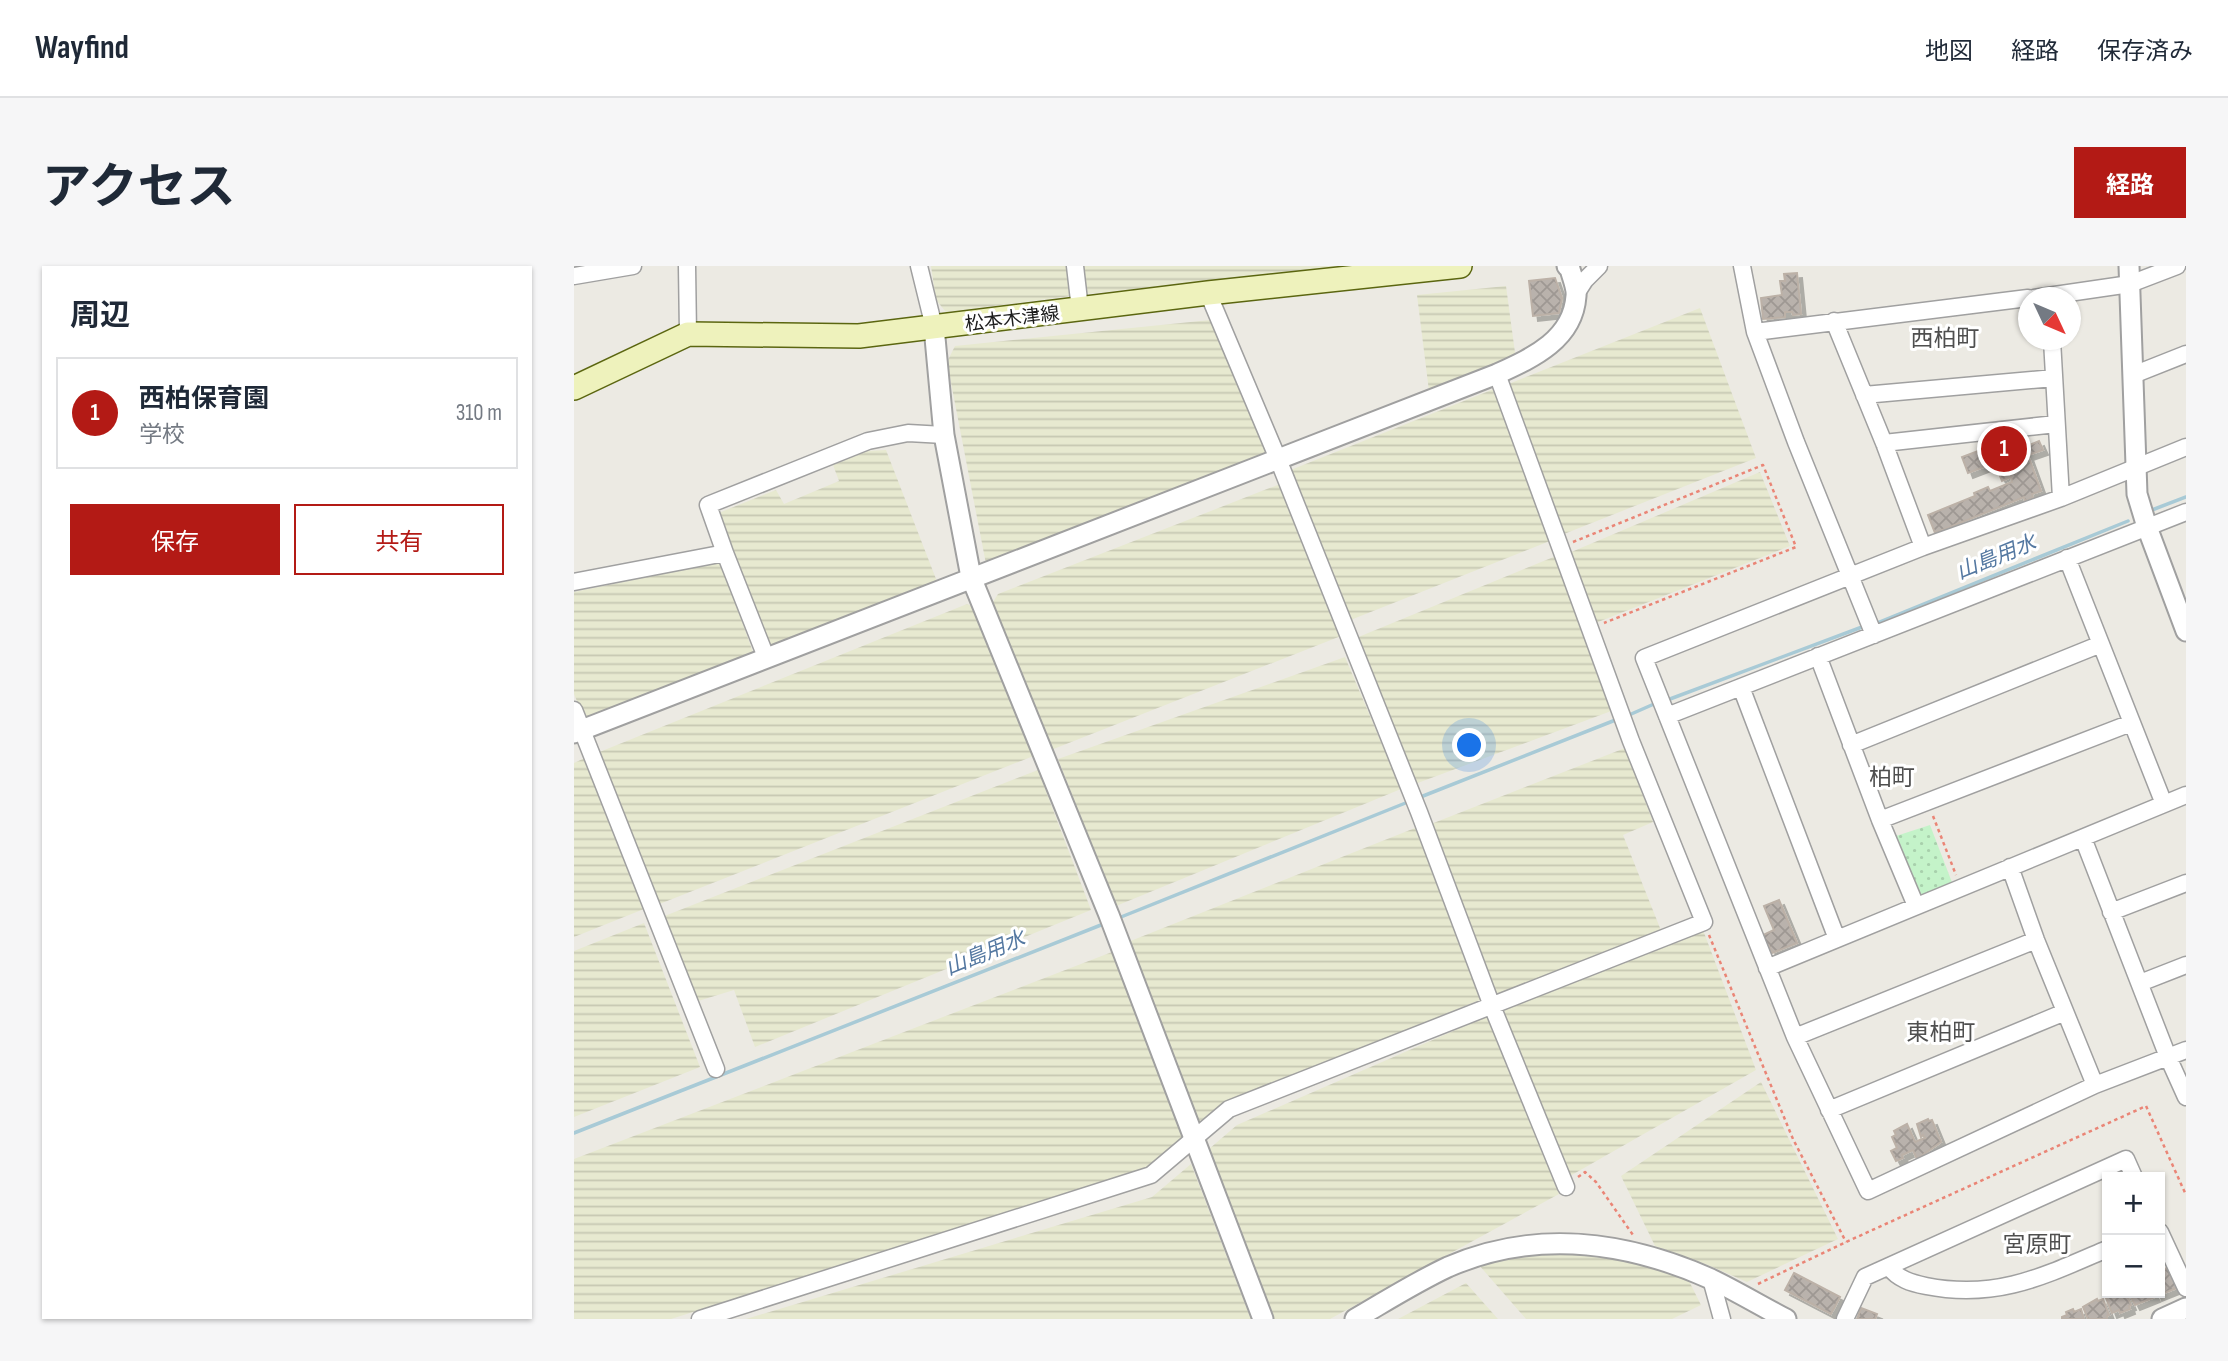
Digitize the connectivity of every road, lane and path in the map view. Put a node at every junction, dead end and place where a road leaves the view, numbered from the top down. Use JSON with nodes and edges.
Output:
{"nodes":[{"id":1,"x":633,"y":266,"type":"edge"},
{"id":2,"x":687,"y":266,"type":"edge"},
{"id":3,"x":919,"y":266,"type":"edge"},
{"id":4,"x":1075,"y":266,"type":"edge"},
{"id":5,"x":1460,"y":266,"type":"edge"},
{"id":6,"x":1567,"y":266,"type":"edge"},
{"id":7,"x":1598,"y":266,"type":"edge"},
{"id":8,"x":1742,"y":266,"type":"edge"},
{"id":9,"x":2177,"y":266,"type":"edge"},
{"id":10,"x":2129,"y":275,"type":"edge"},
{"id":11,"x":574,"y":276,"type":"edge"},
{"id":12,"x":2080,"y":287,"type":"edge"},
{"id":13,"x":1208,"y":293,"type":"junction"},
{"id":14,"x":1576,"y":294,"type":"junction"},
{"id":15,"x":2018,"y":300,"type":"edge"},
{"id":16,"x":1080,"y":309,"type":"junction"},
{"id":17,"x":1834,"y":321,"type":"junction"},
{"id":18,"x":934,"y":327,"type":"junction"},
{"id":19,"x":1755,"y":332,"type":"junction"},
{"id":20,"x":688,"y":334,"type":"junction"},
{"id":21,"x":2053,"y":350,"type":"edge"},
{"id":22,"x":2186,"y":354,"type":"edge"},
{"id":23,"x":1497,"y":374,"type":"junction"},
{"id":24,"x":2133,"y":375,"type":"junction"},
{"id":25,"x":2054,"y":378,"type":"junction"},
{"id":26,"x":574,"y":388,"type":"edge"},
{"id":27,"x":1864,"y":395,"type":"junction"},
{"id":28,"x":2056,"y":424,"type":"junction"},
{"id":29,"x":944,"y":435,"type":"junction"},
{"id":30,"x":1884,"y":443,"type":"junction"},
{"id":31,"x":2186,"y":447,"type":"edge"},
{"id":32,"x":1278,"y":459,"type":"junction"},
{"id":33,"x":2134,"y":468,"type":"junction"},
{"id":34,"x":2061,"y":498,"type":"junction"},
{"id":35,"x":2186,"y":512,"type":"edge"},
{"id":36,"x":2147,"y":527,"type":"junction"},
{"id":37,"x":1560,"y":547,"type":"junction"},
{"id":38,"x":1923,"y":547,"type":"junction"},
{"id":39,"x":724,"y":553,"type":"junction"},
{"id":40,"x":2067,"y":558,"type":"junction"},
{"id":41,"x":971,"y":577,"type":"junction"},
{"id":42,"x":1851,"y":577,"type":"junction"},
{"id":43,"x":574,"y":582,"type":"edge"},
{"id":44,"x":2182,"y":607,"type":"edge"},
{"id":45,"x":1590,"y":629,"type":"junction"},
{"id":46,"x":2186,"y":631,"type":"edge"},
{"id":47,"x":1874,"y":635,"type":"junction"},
{"id":48,"x":2101,"y":644,"type":"junction"},
{"id":49,"x":1818,"y":656,"type":"junction"},
{"id":50,"x":766,"y":657,"type":"junction"},
{"id":51,"x":1741,"y":687,"type":"junction"},
{"id":52,"x":574,"y":710,"type":"edge"},
{"id":53,"x":1667,"y":716,"type":"junction"},
{"id":54,"x":2131,"y":723,"type":"junction"},
{"id":55,"x":578,"y":732,"type":"edge"},
{"id":56,"x":1852,"y":746,"type":"junction"},
{"id":57,"x":2186,"y":795,"type":"edge"},
{"id":58,"x":1928,"y":802,"type":"junction"},
{"id":59,"x":2164,"y":804,"type":"junction"},
{"id":60,"x":1880,"y":820,"type":"junction"},
{"id":61,"x":2083,"y":838,"type":"junction"},
{"id":62,"x":2010,"y":867,"type":"junction"},
{"id":63,"x":2186,"y":883,"type":"edge"},
{"id":64,"x":1961,"y":888,"type":"junction"},
{"id":65,"x":1916,"y":906,"type":"junction"},
{"id":66,"x":2112,"y":912,"type":"junction"},
{"id":67,"x":1704,"y":922,"type":"junction"},
{"id":68,"x":1838,"y":939,"type":"junction"},
{"id":69,"x":2036,"y":940,"type":"junction"},
{"id":70,"x":2186,"y":965,"type":"edge"},
{"id":71,"x":1767,"y":968,"type":"junction"},
{"id":72,"x":2140,"y":983,"type":"junction"},
{"id":73,"x":1492,"y":1006,"type":"junction"},
{"id":74,"x":2065,"y":1013,"type":"junction"},
{"id":75,"x":1795,"y":1037,"type":"junction"},
{"id":76,"x":2186,"y":1050,"type":"edge"},
{"id":77,"x":2168,"y":1057,"type":"junction"},
{"id":78,"x":716,"y":1069,"type":"dead end"},
{"id":79,"x":2095,"y":1085,"type":"junction"},
{"id":80,"x":2186,"y":1097,"type":"edge"},
{"id":81,"x":1829,"y":1110,"type":"junction"},
{"id":82,"x":1194,"y":1138,"type":"junction"},
{"id":83,"x":2132,"y":1172,"type":"edge"},
{"id":84,"x":1566,"y":1186,"type":"joint"},
{"id":85,"x":2186,"y":1195,"type":"edge"},
{"id":86,"x":2161,"y":1235,"type":"edge"},
{"id":87,"x":1846,"y":1242,"type":"junction"},
{"id":88,"x":2102,"y":1251,"type":"edge"},
{"id":89,"x":1646,"y":1255,"type":"junction"},
{"id":90,"x":1889,"y":1267,"type":"junction"},
{"id":91,"x":1711,"y":1279,"type":"junction"},
{"id":92,"x":2186,"y":1288,"type":"edge"},
{"id":93,"x":1745,"y":1298,"type":"junction"},
{"id":94,"x":2186,"y":1308,"type":"edge"},
{"id":95,"x":700,"y":1319,"type":"edge"},
{"id":96,"x":1263,"y":1319,"type":"edge"},
{"id":97,"x":1355,"y":1319,"type":"edge"},
{"id":98,"x":1722,"y":1319,"type":"edge"},
{"id":99,"x":1786,"y":1319,"type":"edge"},
{"id":100,"x":1845,"y":1319,"type":"edge"},
{"id":101,"x":2162,"y":1319,"type":"edge"}],
"edges":[{"from":1,"to":11,"type":"street"},
{"from":2,"to":20,"type":"street"},
{"from":3,"to":18,"type":"street"},
{"from":4,"to":16,"type":"street"},
{"from":5,"to":13,"type":"main road","name":"松本木津線"},
{"from":6,"to":14,"type":"street"},
{"from":7,"to":14,"type":"street"},
{"from":8,"to":19,"type":"street"},
{"from":9,"to":10,"type":"street"},
{"from":10,"to":12,"type":"street"},
{"from":10,"to":24,"type":"street"},
{"from":13,"to":16,"type":"main road","name":"松本木津線"},
{"from":13,"to":32,"type":"street"},
{"from":14,"to":23,"type":"street"},
{"from":15,"to":17,"type":"street"},
{"from":16,"to":18,"type":"main road","name":"松本木津線"},
{"from":17,"to":19,"type":"street"},
{"from":17,"to":27,"type":"street"},
{"from":18,"to":20,"type":"main road","name":"松本木津線"},
{"from":18,"to":29,"type":"street"},
{"from":19,"to":42,"type":"street"},
{"from":20,"to":26,"type":"main road","name":"松本木津線"},
{"from":21,"to":25,"type":"street"},
{"from":22,"to":24,"type":"street"},
{"from":23,"to":32,"type":"street"},
{"from":23,"to":37,"type":"street"},
{"from":24,"to":33,"type":"street"},
{"from":25,"to":27,"type":"street"},
{"from":25,"to":28,"type":"street"},
{"from":27,"to":30,"type":"street"},
{"from":28,"to":30,"type":"street"},
{"from":28,"to":34,"type":"street"},
{"from":29,"to":39,"type":"street"},
{"from":29,"to":41,"type":"street"},
{"from":30,"to":38,"type":"street"},
{"from":31,"to":33,"type":"street"},
{"from":32,"to":41,"type":"street"},
{"from":32,"to":73,"type":"street"},
{"from":33,"to":34,"type":"street"},
{"from":33,"to":36,"type":"street"},
{"from":34,"to":38,"type":"street"},
{"from":35,"to":36,"type":"street"},
{"from":36,"to":40,"type":"street"},
{"from":36,"to":44,"type":"street"},
{"from":37,"to":45,"type":"street"},
{"from":37,"to":45,"type":"path"},
{"from":38,"to":42,"type":"street"},
{"from":39,"to":43,"type":"street"},
{"from":39,"to":50,"type":"street"},
{"from":40,"to":47,"type":"street"},
{"from":40,"to":48,"type":"street"},
{"from":41,"to":50,"type":"street"},
{"from":41,"to":82,"type":"street"},
{"from":42,"to":47,"type":"street"},
{"from":42,"to":53,"type":"street"},
{"from":44,"to":46,"type":"street"},
{"from":45,"to":67,"type":"street"},
{"from":47,"to":49,"type":"street"},
{"from":48,"to":54,"type":"street"},
{"from":48,"to":56,"type":"street"},
{"from":49,"to":51,"type":"street"},
{"from":49,"to":56,"type":"street"},
{"from":50,"to":55,"type":"street"},
{"from":51,"to":53,"type":"street"},
{"from":51,"to":68,"type":"street"},
{"from":52,"to":55,"type":"street"},
{"from":53,"to":71,"type":"street"},
{"from":54,"to":58,"type":"street"},
{"from":54,"to":59,"type":"street"},
{"from":55,"to":78,"type":"street"},
{"from":56,"to":60,"type":"street"},
{"from":57,"to":59,"type":"street"},
{"from":58,"to":60,"type":"street"},
{"from":58,"to":64,"type":"path"},
{"from":59,"to":61,"type":"street"},
{"from":60,"to":65,"type":"street"},
{"from":61,"to":62,"type":"street"},
{"from":61,"to":66,"type":"street"},
{"from":62,"to":64,"type":"street"},
{"from":62,"to":69,"type":"street"},
{"from":63,"to":66,"type":"street"},
{"from":64,"to":65,"type":"street"},
{"from":65,"to":68,"type":"street"},
{"from":66,"to":72,"type":"street"},
{"from":67,"to":73,"type":"street"},
{"from":67,"to":87,"type":"path"},
{"from":68,"to":71,"type":"street"},
{"from":69,"to":74,"type":"street"},
{"from":69,"to":75,"type":"street"},
{"from":70,"to":72,"type":"street"},
{"from":71,"to":75,"type":"street"},
{"from":72,"to":77,"type":"street"},
{"from":73,"to":82,"type":"street"},
{"from":73,"to":84,"type":"street"},
{"from":74,"to":79,"type":"street"},
{"from":74,"to":81,"type":"street"},
{"from":75,"to":81,"type":"street"},
{"from":76,"to":77,"type":"street"},
{"from":77,"to":79,"type":"street"},
{"from":77,"to":80,"type":"street"},
{"from":79,"to":81,"type":"street"},
{"from":82,"to":95,"type":"street"},
{"from":82,"to":96,"type":"street"},
{"from":83,"to":90,"type":"street"},
{"from":84,"to":89,"type":"path"},
{"from":85,"to":87,"type":"path"},
{"from":86,"to":92,"type":"street"},
{"from":87,"to":93,"type":"path"},
{"from":88,"to":90,"type":"street"},
{"from":89,"to":91,"type":"street"},
{"from":89,"to":97,"type":"street"},
{"from":90,"to":100,"type":"street"},
{"from":91,"to":93,"type":"street"},
{"from":91,"to":98,"type":"street"},
{"from":93,"to":99,"type":"street"},
{"from":94,"to":101,"type":"street"}]}
